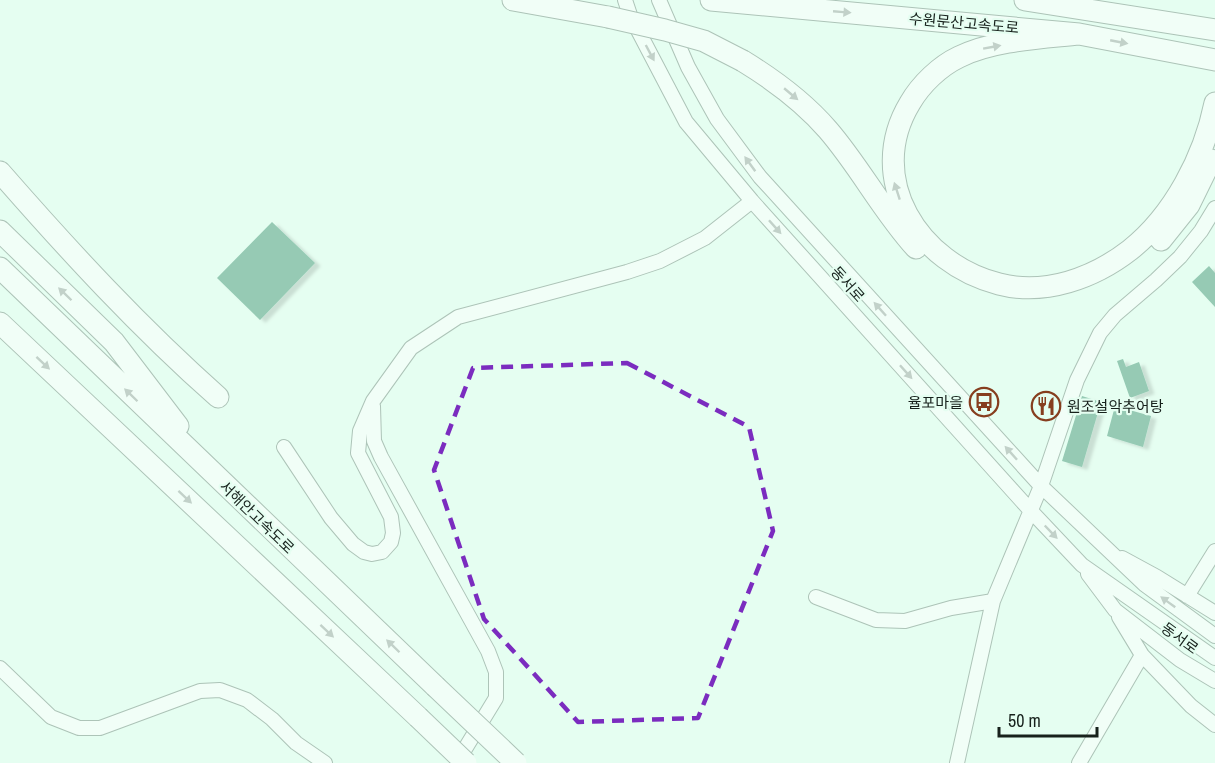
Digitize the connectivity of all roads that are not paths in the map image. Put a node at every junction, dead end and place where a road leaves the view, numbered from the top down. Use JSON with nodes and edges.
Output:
{"nodes":[{"id":1,"x":513,"y":0,"type":"edge"},
{"id":2,"x":625,"y":0,"type":"edge"},
{"id":3,"x":659,"y":0,"type":"edge"},
{"id":4,"x":716,"y":0,"type":"edge"},
{"id":5,"x":1025,"y":0,"type":"edge"},
{"id":6,"x":1215,"y":30,"type":"edge"},
{"id":7,"x":1079,"y":34,"type":"junction"},
{"id":8,"x":1215,"y":60,"type":"edge"},
{"id":9,"x":1215,"y":103,"type":"edge"},
{"id":10,"x":1215,"y":148,"type":"edge"},
{"id":11,"x":0,"y":172,"type":"edge"},
{"id":12,"x":752,"y":201,"type":"junction"},
{"id":13,"x":1215,"y":208,"type":"edge"},
{"id":14,"x":0,"y":231,"type":"edge"},
{"id":15,"x":0,"y":268,"type":"edge"},
{"id":16,"x":0,"y":323,"type":"edge"},
{"id":17,"x":218,"y":397,"type":"dead end"},
{"id":18,"x":373,"y":401,"type":"junction"},
{"id":19,"x":284,"y":447,"type":"dead end"},
{"id":20,"x":222,"y":484,"type":"junction"},
{"id":21,"x":1041,"y":486,"type":"junction"},
{"id":22,"x":1030,"y":510,"type":"junction"},
{"id":23,"x":1106,"y":549,"type":"junction"},
{"id":24,"x":1215,"y":551,"type":"edge"},
{"id":25,"x":1082,"y":565,"type":"junction"},
{"id":26,"x":1187,"y":596,"type":"junction"},
{"id":27,"x":816,"y":597,"type":"dead end"},
{"id":28,"x":993,"y":601,"type":"junction"},
{"id":29,"x":1115,"y":610,"type":"junction"},
{"id":30,"x":1215,"y":613,"type":"edge"},
{"id":31,"x":1215,"y":636,"type":"edge"},
{"id":32,"x":1142,"y":655,"type":"junction"},
{"id":33,"x":1215,"y":658,"type":"edge"},
{"id":34,"x":0,"y":668,"type":"edge"},
{"id":35,"x":1215,"y":681,"type":"edge"},
{"id":36,"x":1215,"y":725,"type":"edge"},
{"id":37,"x":325,"y":763,"type":"edge"},
{"id":38,"x":457,"y":763,"type":"edge"},
{"id":39,"x":466,"y":763,"type":"edge"},
{"id":40,"x":516,"y":763,"type":"edge"},
{"id":41,"x":957,"y":763,"type":"edge"},
{"id":42,"x":1079,"y":763,"type":"edge"}],
"edges":[{"from":1,"to":10,"type":"highway","one_way":true,"bridge":true},
{"from":2,"to":12,"type":"street","name":"동서로","one_way":true},
{"from":21,"to":3,"type":"street","name":"동서로","one_way":true},
{"from":4,"to":7,"type":"highway","name":"수원문산고속도로","one_way":true},
{"from":5,"to":6,"type":"highway","name":"수원문산고속도로"},
{"from":7,"to":8,"type":"highway","name":"수원문산고속도로","one_way":true},
{"from":9,"to":7,"type":"highway","one_way":true},
{"from":11,"to":17,"type":"highway"},
{"from":12,"to":18,"type":"street"},
{"from":12,"to":22,"type":"street","name":"동서로","one_way":true},
{"from":13,"to":21,"type":"street"},
{"from":20,"to":14,"type":"highway","one_way":true},
{"from":20,"to":15,"type":"highway","name":"서해안고속도로","one_way":true},
{"from":16,"to":39,"type":"highway","one_way":true,"bridge":true},
{"from":18,"to":19,"type":"street"},
{"from":18,"to":38,"type":"street"},
{"from":40,"to":20,"type":"highway","name":"서해안고속도로","one_way":true,"bridge":true},
{"from":21,"to":22,"type":"street"},
{"from":21,"to":23,"type":"street","name":"동서로"},
{"from":22,"to":25,"type":"street","name":"동서로","one_way":true},
{"from":22,"to":28,"type":"street"},
{"from":23,"to":26,"type":"street","name":"동서로"},
{"from":31,"to":23,"type":"street","name":"동서로","one_way":true},
{"from":24,"to":26,"type":"street"},
{"from":25,"to":29,"type":"street","name":"동서로"},
{"from":25,"to":33,"type":"street","name":"동서로"},
{"from":26,"to":30,"type":"street","name":"동서로"},
{"from":27,"to":28,"type":"street"},
{"from":28,"to":41,"type":"street"},
{"from":29,"to":32,"type":"street"},
{"from":29,"to":35,"type":"street","name":"동서로"},
{"from":32,"to":36,"type":"street"},
{"from":32,"to":42,"type":"street"},
{"from":34,"to":37,"type":"street"}]}
